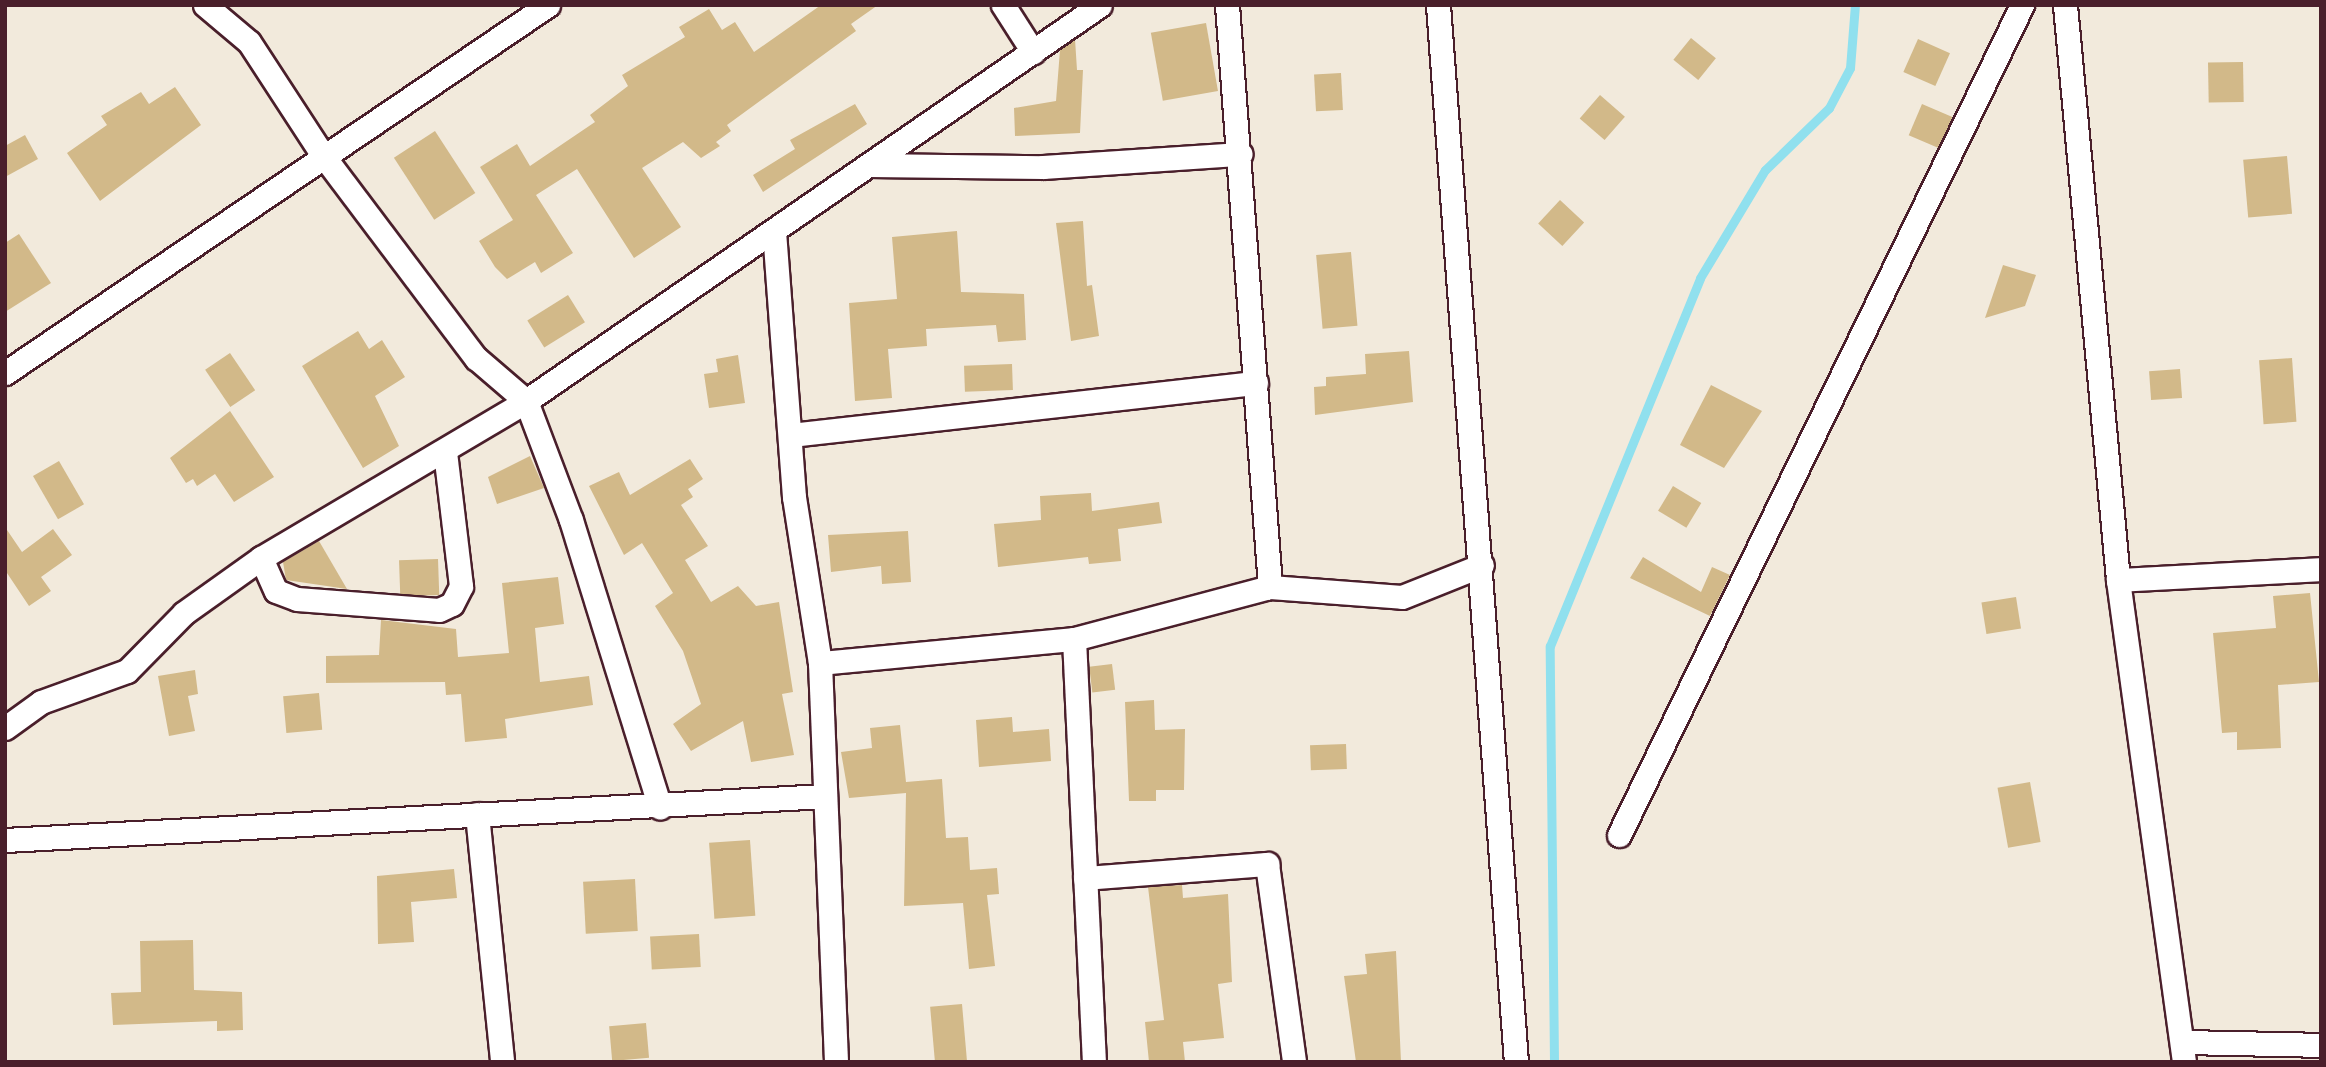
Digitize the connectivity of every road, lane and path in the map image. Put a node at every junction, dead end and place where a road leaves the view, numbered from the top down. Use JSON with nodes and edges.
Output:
{"nodes":[{"id":1,"x":205,"y":5,"type":"edge"},
{"id":2,"x":548,"y":5,"type":"edge"},
{"id":3,"x":1003,"y":5,"type":"edge"},
{"id":4,"x":1100,"y":5,"type":"edge"},
{"id":5,"x":1227,"y":5,"type":"edge"},
{"id":6,"x":1438,"y":5,"type":"edge"},
{"id":7,"x":2022,"y":5,"type":"edge"},
{"id":8,"x":2065,"y":5,"type":"edge"},
{"id":9,"x":1033,"y":52,"type":"junction"},
{"id":10,"x":322,"y":154,"type":"junction"},
{"id":11,"x":1241,"y":154,"type":"junction"},
{"id":12,"x":869,"y":165,"type":"junction"},
{"id":13,"x":774,"y":231,"type":"junction"},
{"id":14,"x":5,"y":373,"type":"edge"},
{"id":15,"x":1256,"y":383,"type":"junction"},
{"id":16,"x":526,"y":401,"type":"junction"},
{"id":17,"x":791,"y":435,"type":"junction"},
{"id":18,"x":444,"y":452,"type":"junction"},
{"id":19,"x":261,"y":558,"type":"junction"},
{"id":20,"x":1482,"y":565,"type":"junction"},
{"id":21,"x":2321,"y":569,"type":"edge"},
{"id":22,"x":2118,"y":580,"type":"junction"},
{"id":23,"x":1270,"y":587,"type":"junction"},
{"id":24,"x":1074,"y":639,"type":"junction"},
{"id":25,"x":820,"y":663,"type":"junction"},
{"id":26,"x":5,"y":728,"type":"edge"},
{"id":27,"x":825,"y":796,"type":"junction"},
{"id":28,"x":660,"y":808,"type":"junction"},
{"id":29,"x":477,"y":814,"type":"junction"},
{"id":30,"x":1619,"y":835,"type":"dead end"},
{"id":31,"x":5,"y":840,"type":"edge"},
{"id":32,"x":1085,"y":878,"type":"junction"},
{"id":33,"x":2321,"y":1045,"type":"edge"},
{"id":34,"x":2183,"y":1052,"type":"edge"},
{"id":35,"x":502,"y":1062,"type":"edge"},
{"id":36,"x":836,"y":1062,"type":"edge"},
{"id":37,"x":1094,"y":1062,"type":"edge"},
{"id":38,"x":1294,"y":1062,"type":"edge"},
{"id":39,"x":1516,"y":1062,"type":"edge"}],
"edges":[{"from":1,"to":10,"type":"street"},
{"from":2,"to":10,"type":"street"},
{"from":3,"to":9,"type":"street"},
{"from":4,"to":9,"type":"street"},
{"from":5,"to":11,"type":"street"},
{"from":6,"to":20,"type":"street"},
{"from":7,"to":30,"type":"street"},
{"from":8,"to":22,"type":"street"},
{"from":9,"to":12,"type":"street"},
{"from":10,"to":14,"type":"street"},
{"from":10,"to":16,"type":"street"},
{"from":11,"to":12,"type":"street"},
{"from":11,"to":15,"type":"street"},
{"from":12,"to":13,"type":"street"},
{"from":13,"to":16,"type":"street"},
{"from":13,"to":17,"type":"street"},
{"from":15,"to":17,"type":"street"},
{"from":15,"to":23,"type":"street"},
{"from":16,"to":18,"type":"street"},
{"from":16,"to":28,"type":"street"},
{"from":17,"to":25,"type":"street"},
{"from":18,"to":19,"type":"street"},
{"from":18,"to":19,"type":"street"},
{"from":19,"to":26,"type":"street"},
{"from":20,"to":23,"type":"street"},
{"from":20,"to":39,"type":"street"},
{"from":21,"to":22,"type":"street"},
{"from":22,"to":34,"type":"street"},
{"from":23,"to":24,"type":"street"},
{"from":24,"to":25,"type":"street"},
{"from":24,"to":32,"type":"street"},
{"from":25,"to":27,"type":"street"},
{"from":27,"to":28,"type":"street"},
{"from":27,"to":36,"type":"street"},
{"from":28,"to":29,"type":"street"},
{"from":29,"to":31,"type":"street"},
{"from":29,"to":35,"type":"street"},
{"from":32,"to":37,"type":"street"},
{"from":32,"to":38,"type":"street"},
{"from":33,"to":34,"type":"street"}]}
